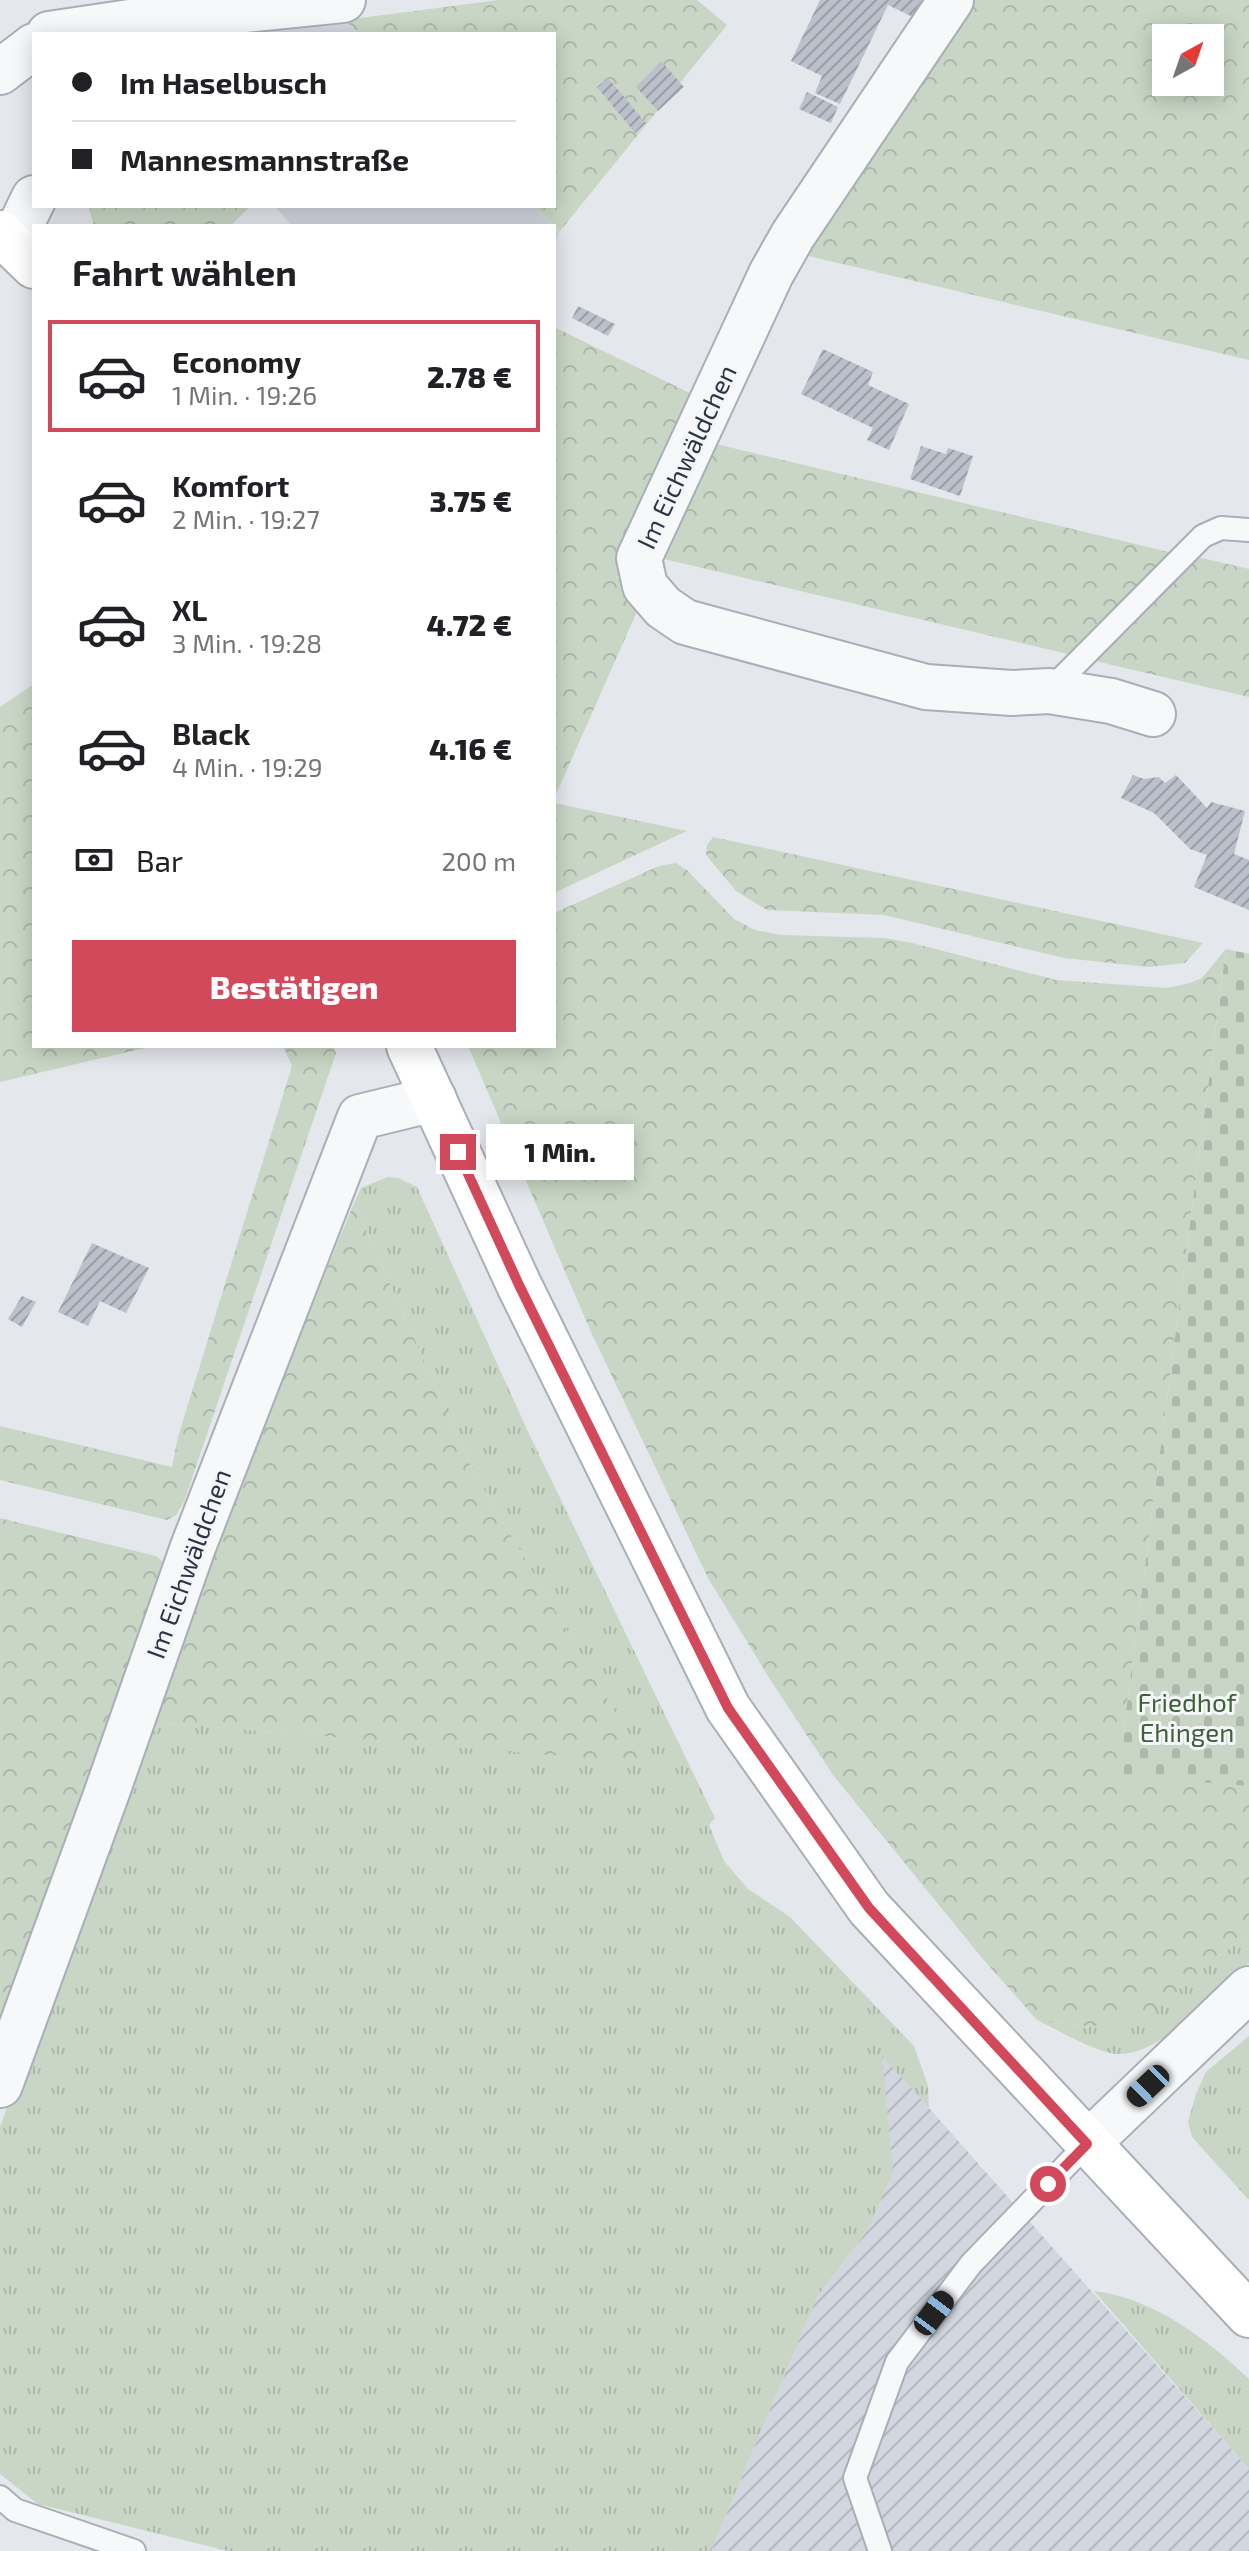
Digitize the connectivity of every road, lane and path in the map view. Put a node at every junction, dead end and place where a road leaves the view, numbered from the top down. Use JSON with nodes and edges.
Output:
{"nodes":[{"id":1,"x":343,"y":0,"type":"edge"},
{"id":2,"x":951,"y":0,"type":"edge"},
{"id":3,"x":126,"y":28,"type":"edge"},
{"id":4,"x":75,"y":32,"type":"edge"},
{"id":5,"x":32,"y":48,"type":"edge"},
{"id":6,"x":0,"y":72,"type":"edge"},
{"id":7,"x":32,"y":203,"type":"edge"},
{"id":8,"x":15,"y":247,"type":"edge"},
{"id":9,"x":1249,"y":530,"type":"edge"},
{"id":10,"x":1049,"y":691,"type":"junction"},
{"id":11,"x":1153,"y":714,"type":"dead end"},
{"id":12,"x":410,"y":1048,"type":"edge"},
{"id":13,"x":434,"y":1099,"type":"junction"},
{"id":14,"x":1249,"y":1989,"type":"edge"},
{"id":15,"x":0,"y":2085,"type":"edge"},
{"id":16,"x":1087,"y":2144,"type":"junction"},
{"id":17,"x":1249,"y":2315,"type":"edge"},
{"id":18,"x":0,"y":2497,"type":"edge"},
{"id":19,"x":134,"y":2551,"type":"edge"},
{"id":20,"x":880,"y":2551,"type":"edge"}],
"edges":[{"from":1,"to":3,"type":"street"},
{"from":2,"to":10,"type":"street","name":"Im Eichwäldchen"},
{"from":3,"to":4,"type":"street"},
{"from":5,"to":6,"type":"street"},
{"from":7,"to":8,"type":"street"},
{"from":9,"to":10,"type":"lane"},
{"from":10,"to":11,"type":"street","name":"Im Eichwäldchen"},
{"from":12,"to":13,"type":"main road"},
{"from":13,"to":15,"type":"street","name":"Im Eichwäldchen"},
{"from":13,"to":16,"type":"main road"},
{"from":14,"to":16,"type":"street"},
{"from":16,"to":17,"type":"main road"},
{"from":16,"to":20,"type":"lane"},
{"from":18,"to":19,"type":"lane"}]}
